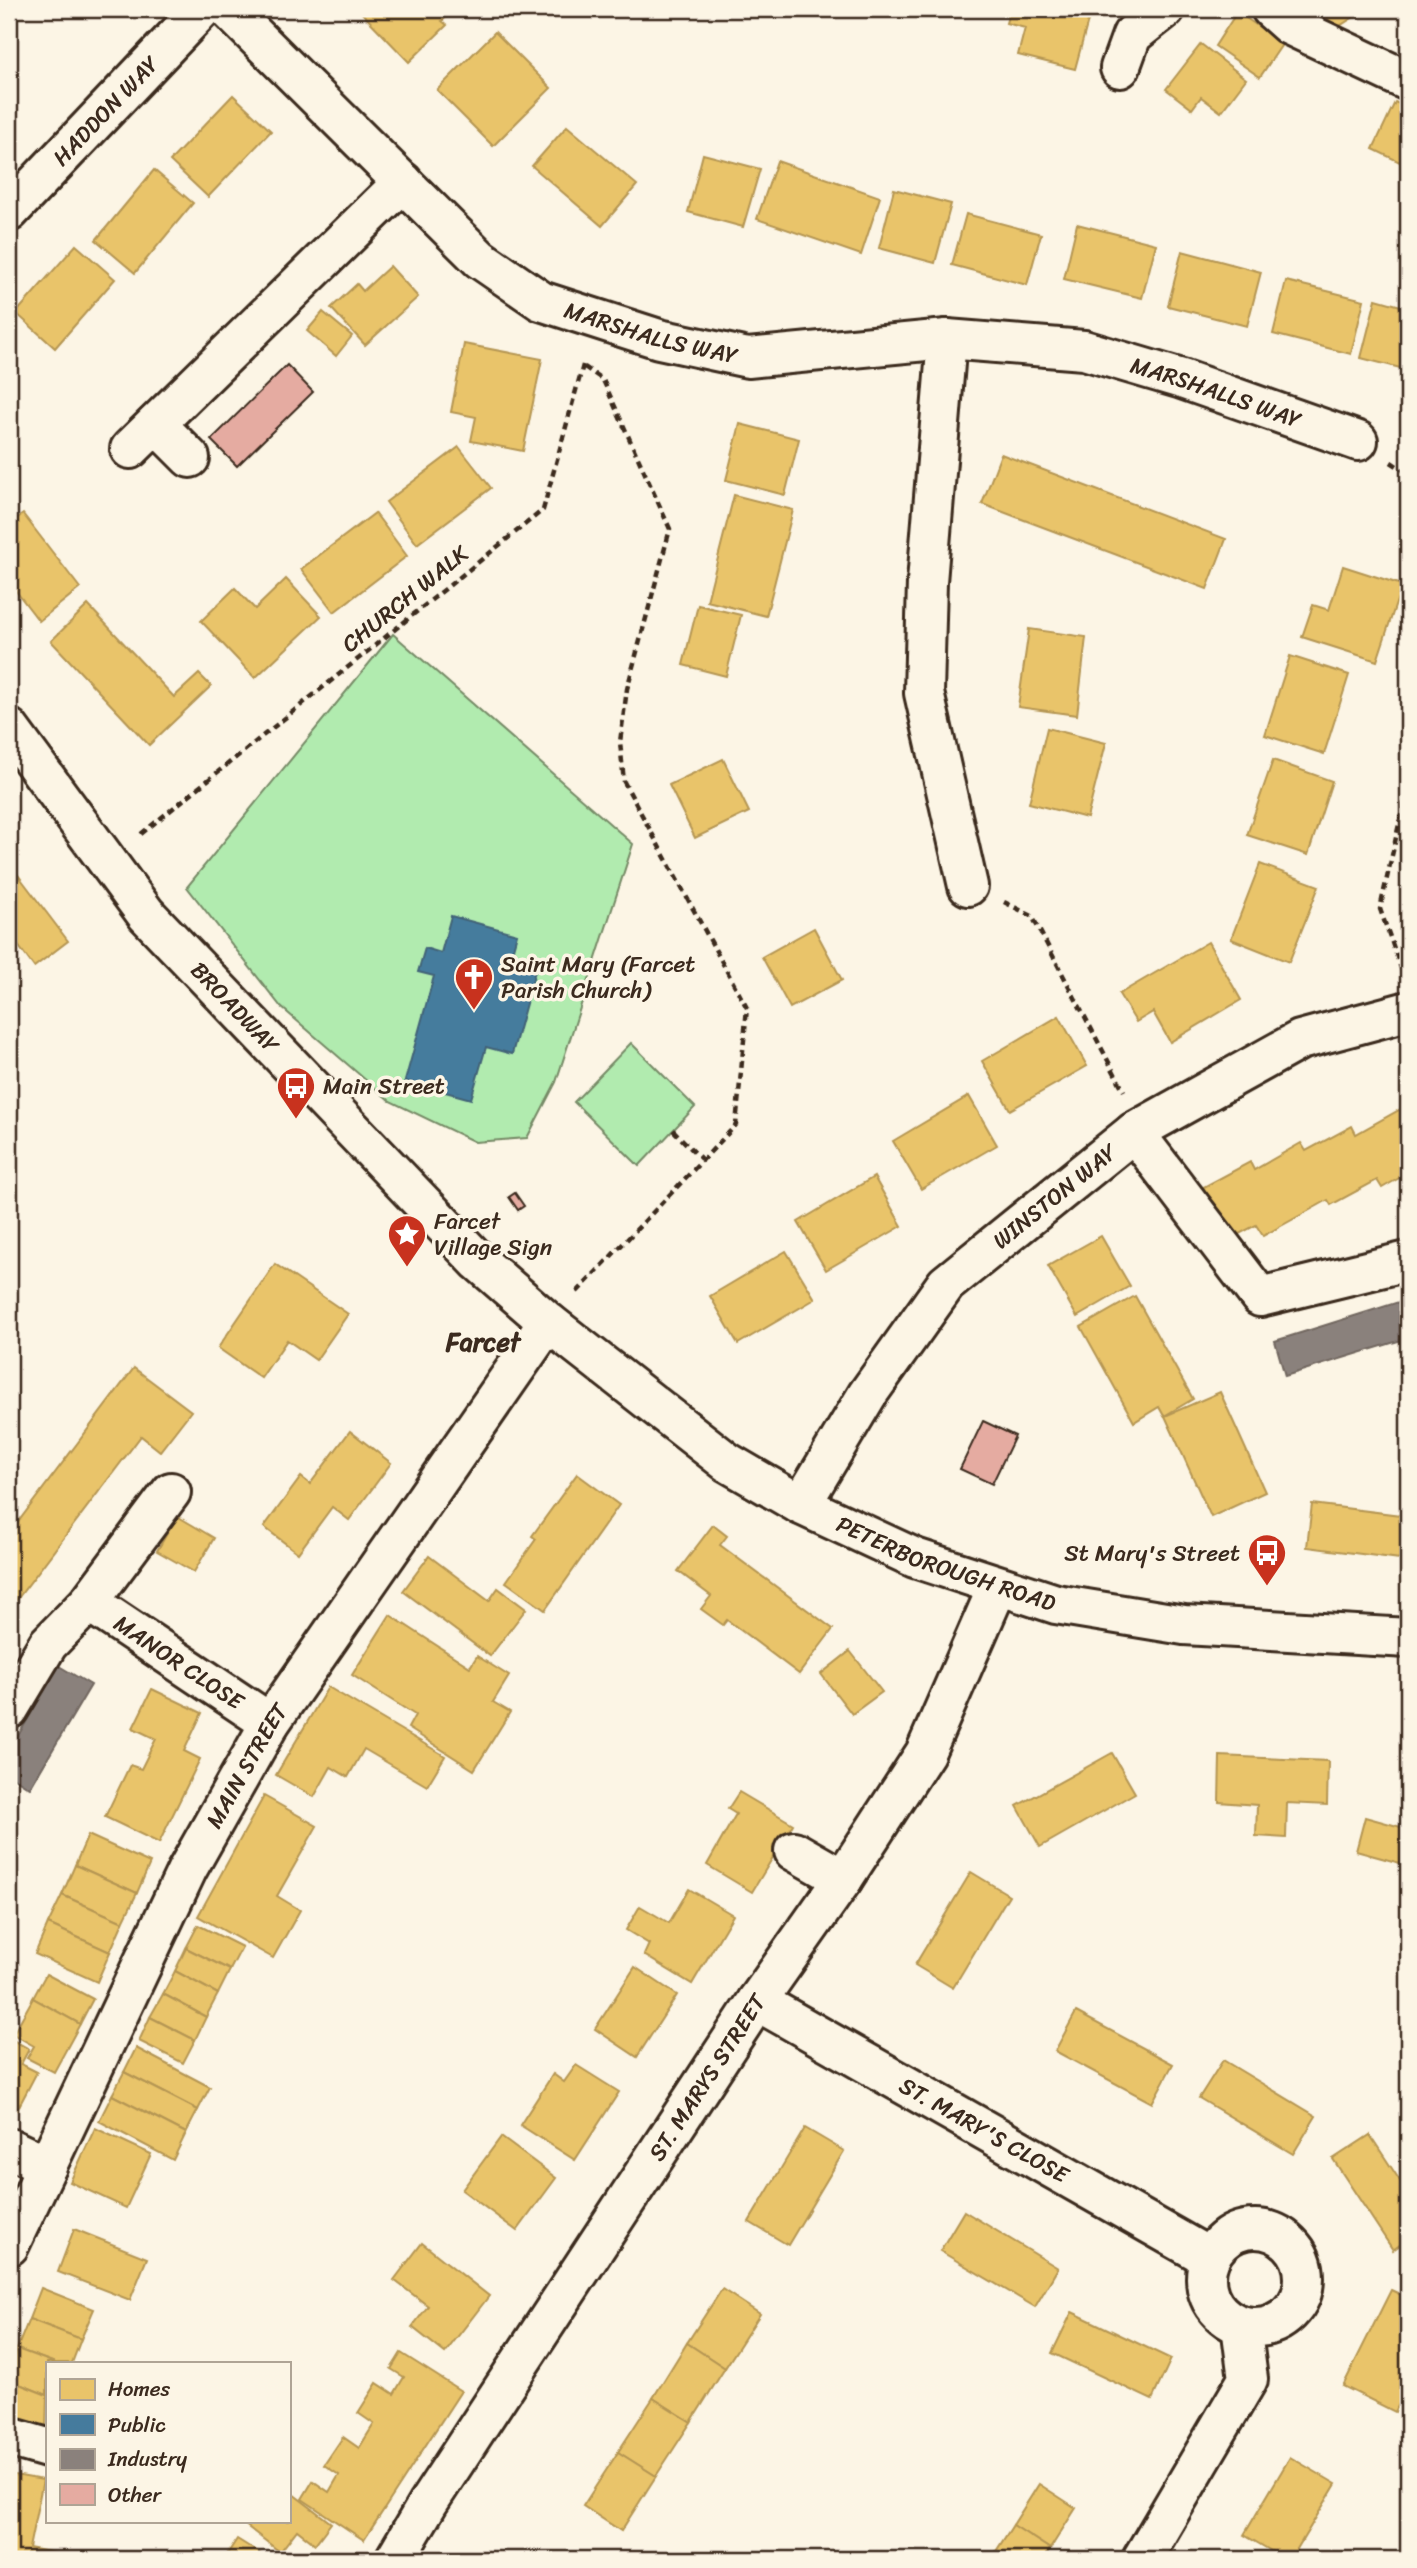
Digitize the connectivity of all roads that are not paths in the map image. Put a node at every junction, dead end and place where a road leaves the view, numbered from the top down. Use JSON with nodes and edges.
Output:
{"nodes":[{"id":1,"x":202,"y":9,"type":"edge"},
{"id":2,"x":228,"y":9,"type":"edge"},
{"id":3,"x":1165,"y":9,"type":"edge"},
{"id":4,"x":1271,"y":9,"type":"edge"},
{"id":5,"x":1120,"y":68,"type":"dead end"},
{"id":6,"x":1408,"y":81,"type":"edge"},
{"id":7,"x":403,"y":182,"type":"junction"},
{"id":8,"x":9,"y":212,"type":"edge"},
{"id":9,"x":947,"y":338,"type":"junction"},
{"id":10,"x":1358,"y":441,"type":"dead end"},
{"id":11,"x":190,"y":458,"type":"dead end"},
{"id":12,"x":9,"y":728,"type":"edge"},
{"id":13,"x":968,"y":886,"type":"road end"},
{"id":14,"x":1407,"y":1000,"type":"edge"},
{"id":15,"x":1138,"y":1129,"type":"junction"},
{"id":16,"x":1408,"y":1261,"type":"edge"},
{"id":17,"x":559,"y":1310,"type":"junction"},
{"id":18,"x":171,"y":1492,"type":"dead end"},
{"id":19,"x":801,"y":1505,"type":"junction"},
{"id":20,"x":998,"y":1586,"type":"junction"},
{"id":21,"x":89,"y":1602,"type":"junction"},
{"id":22,"x":1408,"y":1637,"type":"edge"},
{"id":23,"x":9,"y":1709,"type":"edge"},
{"id":24,"x":270,"y":1723,"type":"junction"},
{"id":25,"x":794,"y":1851,"type":"dead end"},
{"id":26,"x":843,"y":1879,"type":"junction"},
{"id":27,"x":757,"y":2001,"type":"junction"},
{"id":28,"x":9,"y":2148,"type":"edge"},
{"id":29,"x":47,"y":2166,"type":"junction"},
{"id":30,"x":9,"y":2246,"type":"edge"},
{"id":31,"x":1210,"y":2258,"type":"junction"},
{"id":32,"x":1241,"y":2325,"type":"junction"},
{"id":33,"x":9,"y":2437,"type":"edge"},
{"id":34,"x":46,"y":2448,"type":"edge"},
{"id":35,"x":395,"y":2559,"type":"edge"},
{"id":36,"x":1142,"y":2559,"type":"edge"}],
"edges":[{"from":1,"to":8,"type":"street","name":"HADDON WAY"},
{"from":2,"to":7,"type":"street","name":"MARSHALLS WAY"},
{"from":3,"to":5,"type":"street"},
{"from":4,"to":6,"type":"street"},
{"from":7,"to":9,"type":"street","name":"MARSHALLS WAY"},
{"from":7,"to":11,"type":"street"},
{"from":9,"to":10,"type":"street","name":"MARSHALLS WAY"},
{"from":9,"to":13,"type":"street"},
{"from":12,"to":17,"type":"street","name":"BROADWAY"},
{"from":14,"to":15,"type":"street","name":"WINSTON WAY"},
{"from":15,"to":16,"type":"street"},
{"from":15,"to":19,"type":"street","name":"WINSTON WAY"},
{"from":17,"to":19,"type":"street","name":"PETERBOROUGH ROAD"},
{"from":17,"to":24,"type":"street","name":"MAIN STREET"},
{"from":18,"to":21,"type":"street","name":"MANOR CLOSE"},
{"from":19,"to":20,"type":"street","name":"PETERBOROUGH ROAD"},
{"from":20,"to":22,"type":"street","name":"PETERBOROUGH ROAD"},
{"from":20,"to":26,"type":"street","name":"ST. MARYS STREET"},
{"from":21,"to":23,"type":"street","name":"MANOR CLOSE"},
{"from":21,"to":24,"type":"street","name":"MANOR CLOSE"},
{"from":24,"to":29,"type":"street","name":"MAIN STREET"},
{"from":25,"to":26,"type":"street"},
{"from":26,"to":27,"type":"street","name":"ST. MARYS STREET"},
{"from":27,"to":31,"type":"street","name":"ST. MARY'S CLOSE"},
{"from":27,"to":35,"type":"street","name":"ST. MARYS STREET"},
{"from":28,"to":29,"type":"street"},
{"from":29,"to":30,"type":"street","name":"MAIN STREET"},
{"from":31,"to":32,"type":"street"},
{"from":31,"to":32,"type":"street"},
{"from":32,"to":36,"type":"street"},
{"from":33,"to":34,"type":"street"}]}
